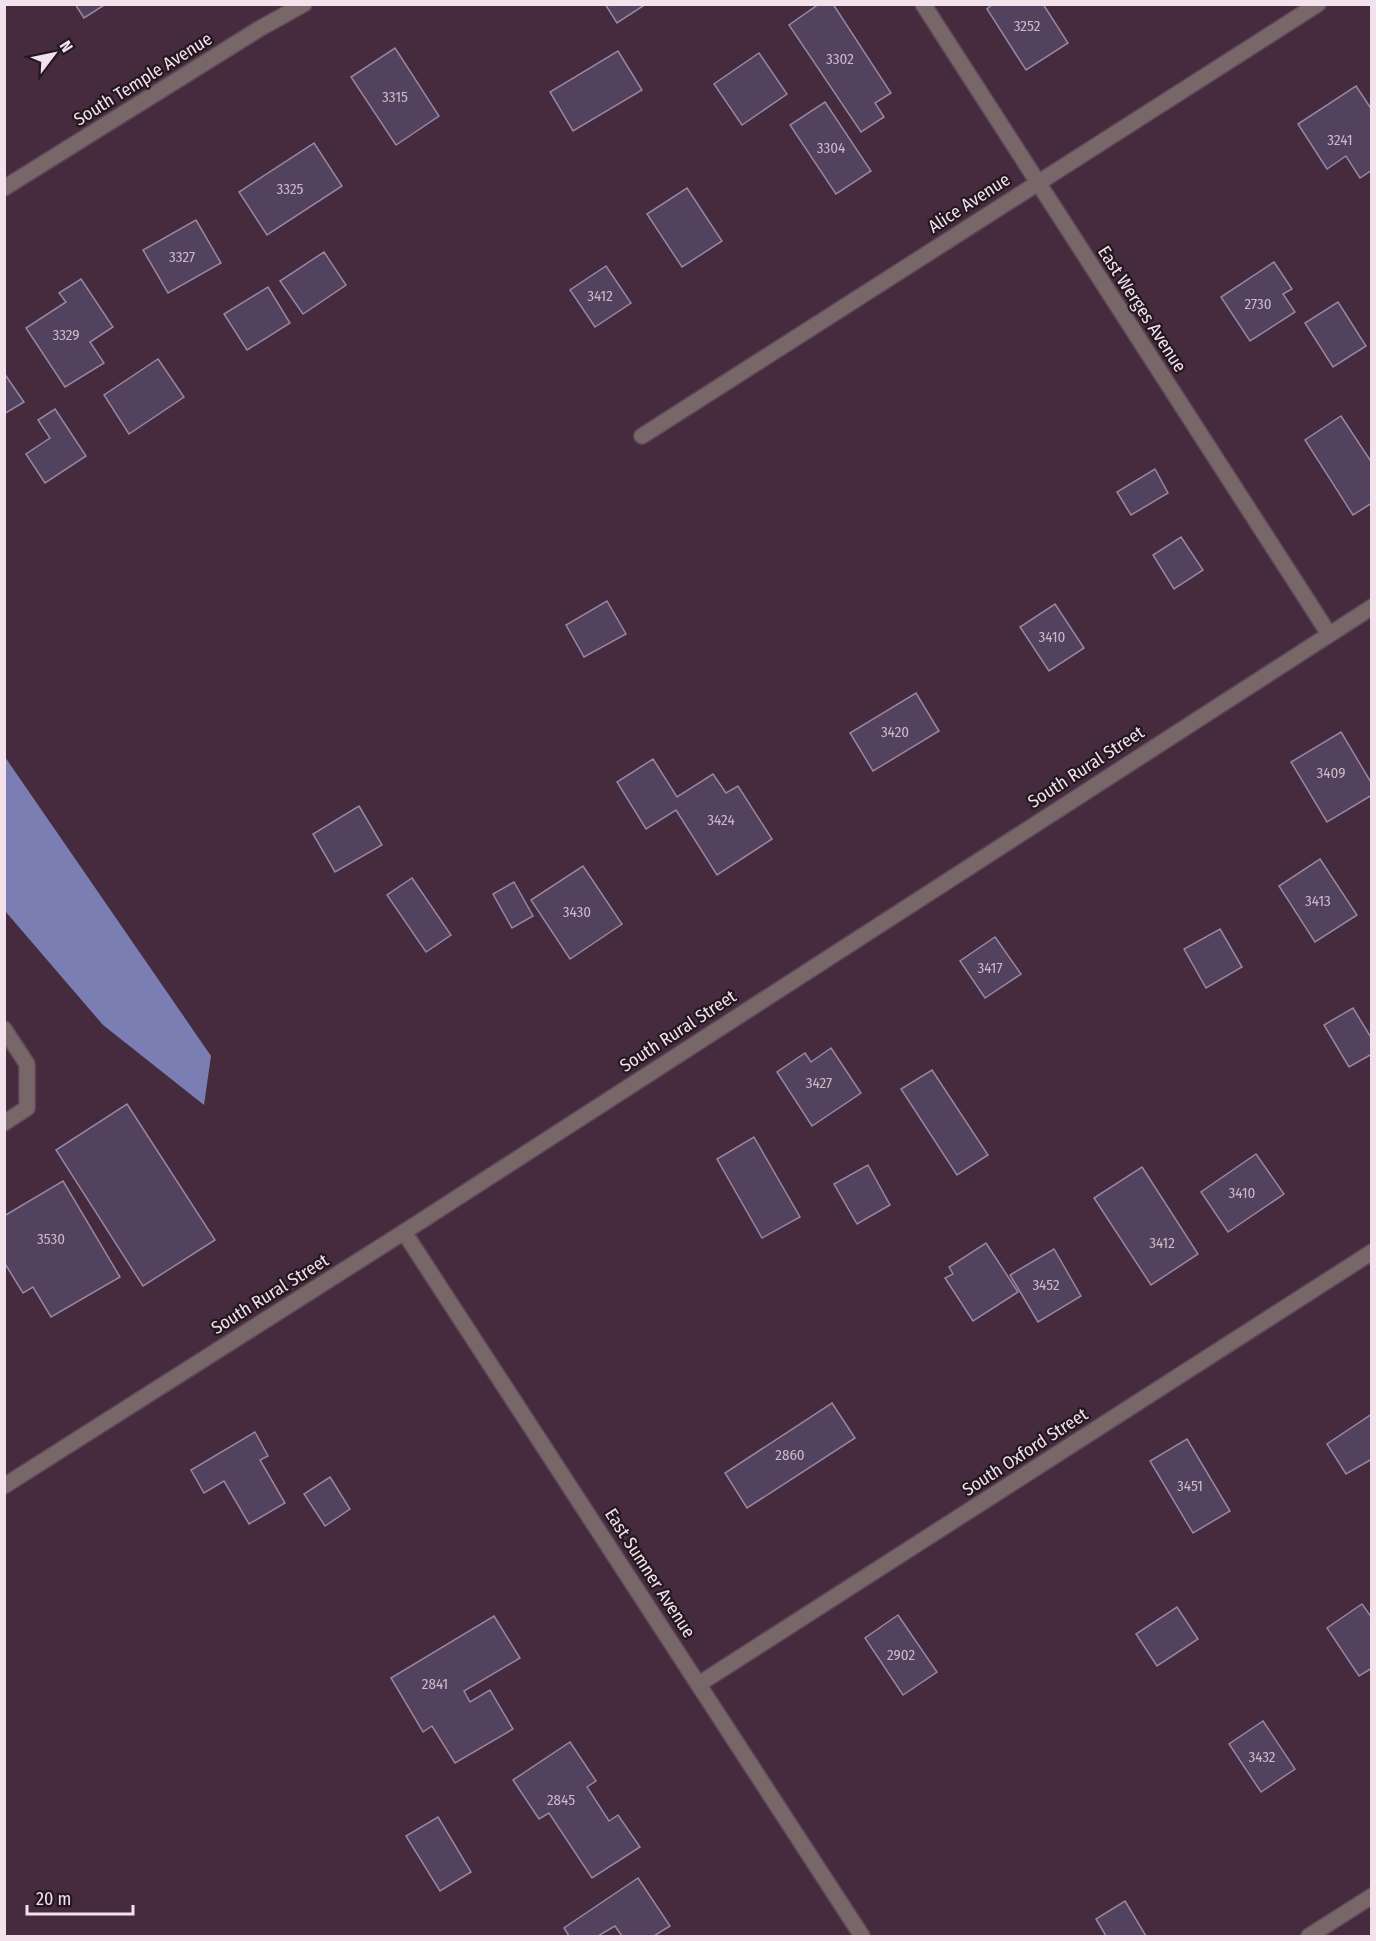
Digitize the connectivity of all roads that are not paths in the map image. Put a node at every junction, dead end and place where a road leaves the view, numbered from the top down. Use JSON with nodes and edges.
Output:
{"nodes":[{"id":1,"x":304,"y":4,"type":"edge"},
{"id":2,"x":923,"y":4,"type":"edge"},
{"id":3,"x":1318,"y":4,"type":"edge"},
{"id":4,"x":1038,"y":183,"type":"junction"},
{"id":5,"x":4,"y":188,"type":"edge"},
{"id":6,"x":642,"y":436,"type":"dead end"},
{"id":7,"x":1371,"y":607,"type":"edge"},
{"id":8,"x":1329,"y":634,"type":"junction"},
{"id":9,"x":4,"y":1029,"type":"edge"},
{"id":10,"x":4,"y":1123,"type":"edge"},
{"id":11,"x":404,"y":1232,"type":"junction"},
{"id":12,"x":1371,"y":1252,"type":"edge"},
{"id":13,"x":4,"y":1486,"type":"edge"},
{"id":14,"x":699,"y":1684,"type":"junction"},
{"id":15,"x":1371,"y":1896,"type":"edge"},
{"id":16,"x":862,"y":1936,"type":"edge"},
{"id":17,"x":1309,"y":1936,"type":"edge"}],
"edges":[{"from":1,"to":5,"type":"street","name":"South Temple Avenue"},
{"from":2,"to":4,"type":"street","name":"East Werges Avenue"},
{"from":3,"to":4,"type":"street","name":"Alice Avenue"},
{"from":4,"to":6,"type":"street","name":"Alice Avenue"},
{"from":4,"to":8,"type":"street","name":"East Werges Avenue"},
{"from":7,"to":8,"type":"street","name":"South Rural Street"},
{"from":8,"to":11,"type":"street","name":"South Rural Street"},
{"from":9,"to":10,"type":"street"},
{"from":11,"to":13,"type":"street","name":"South Rural Street"},
{"from":11,"to":14,"type":"street","name":"East Sumner Avenue"},
{"from":12,"to":14,"type":"street","name":"South Oxford Street"},
{"from":14,"to":16,"type":"street","name":"East Sumner Avenue"},
{"from":15,"to":17,"type":"street"}]}
